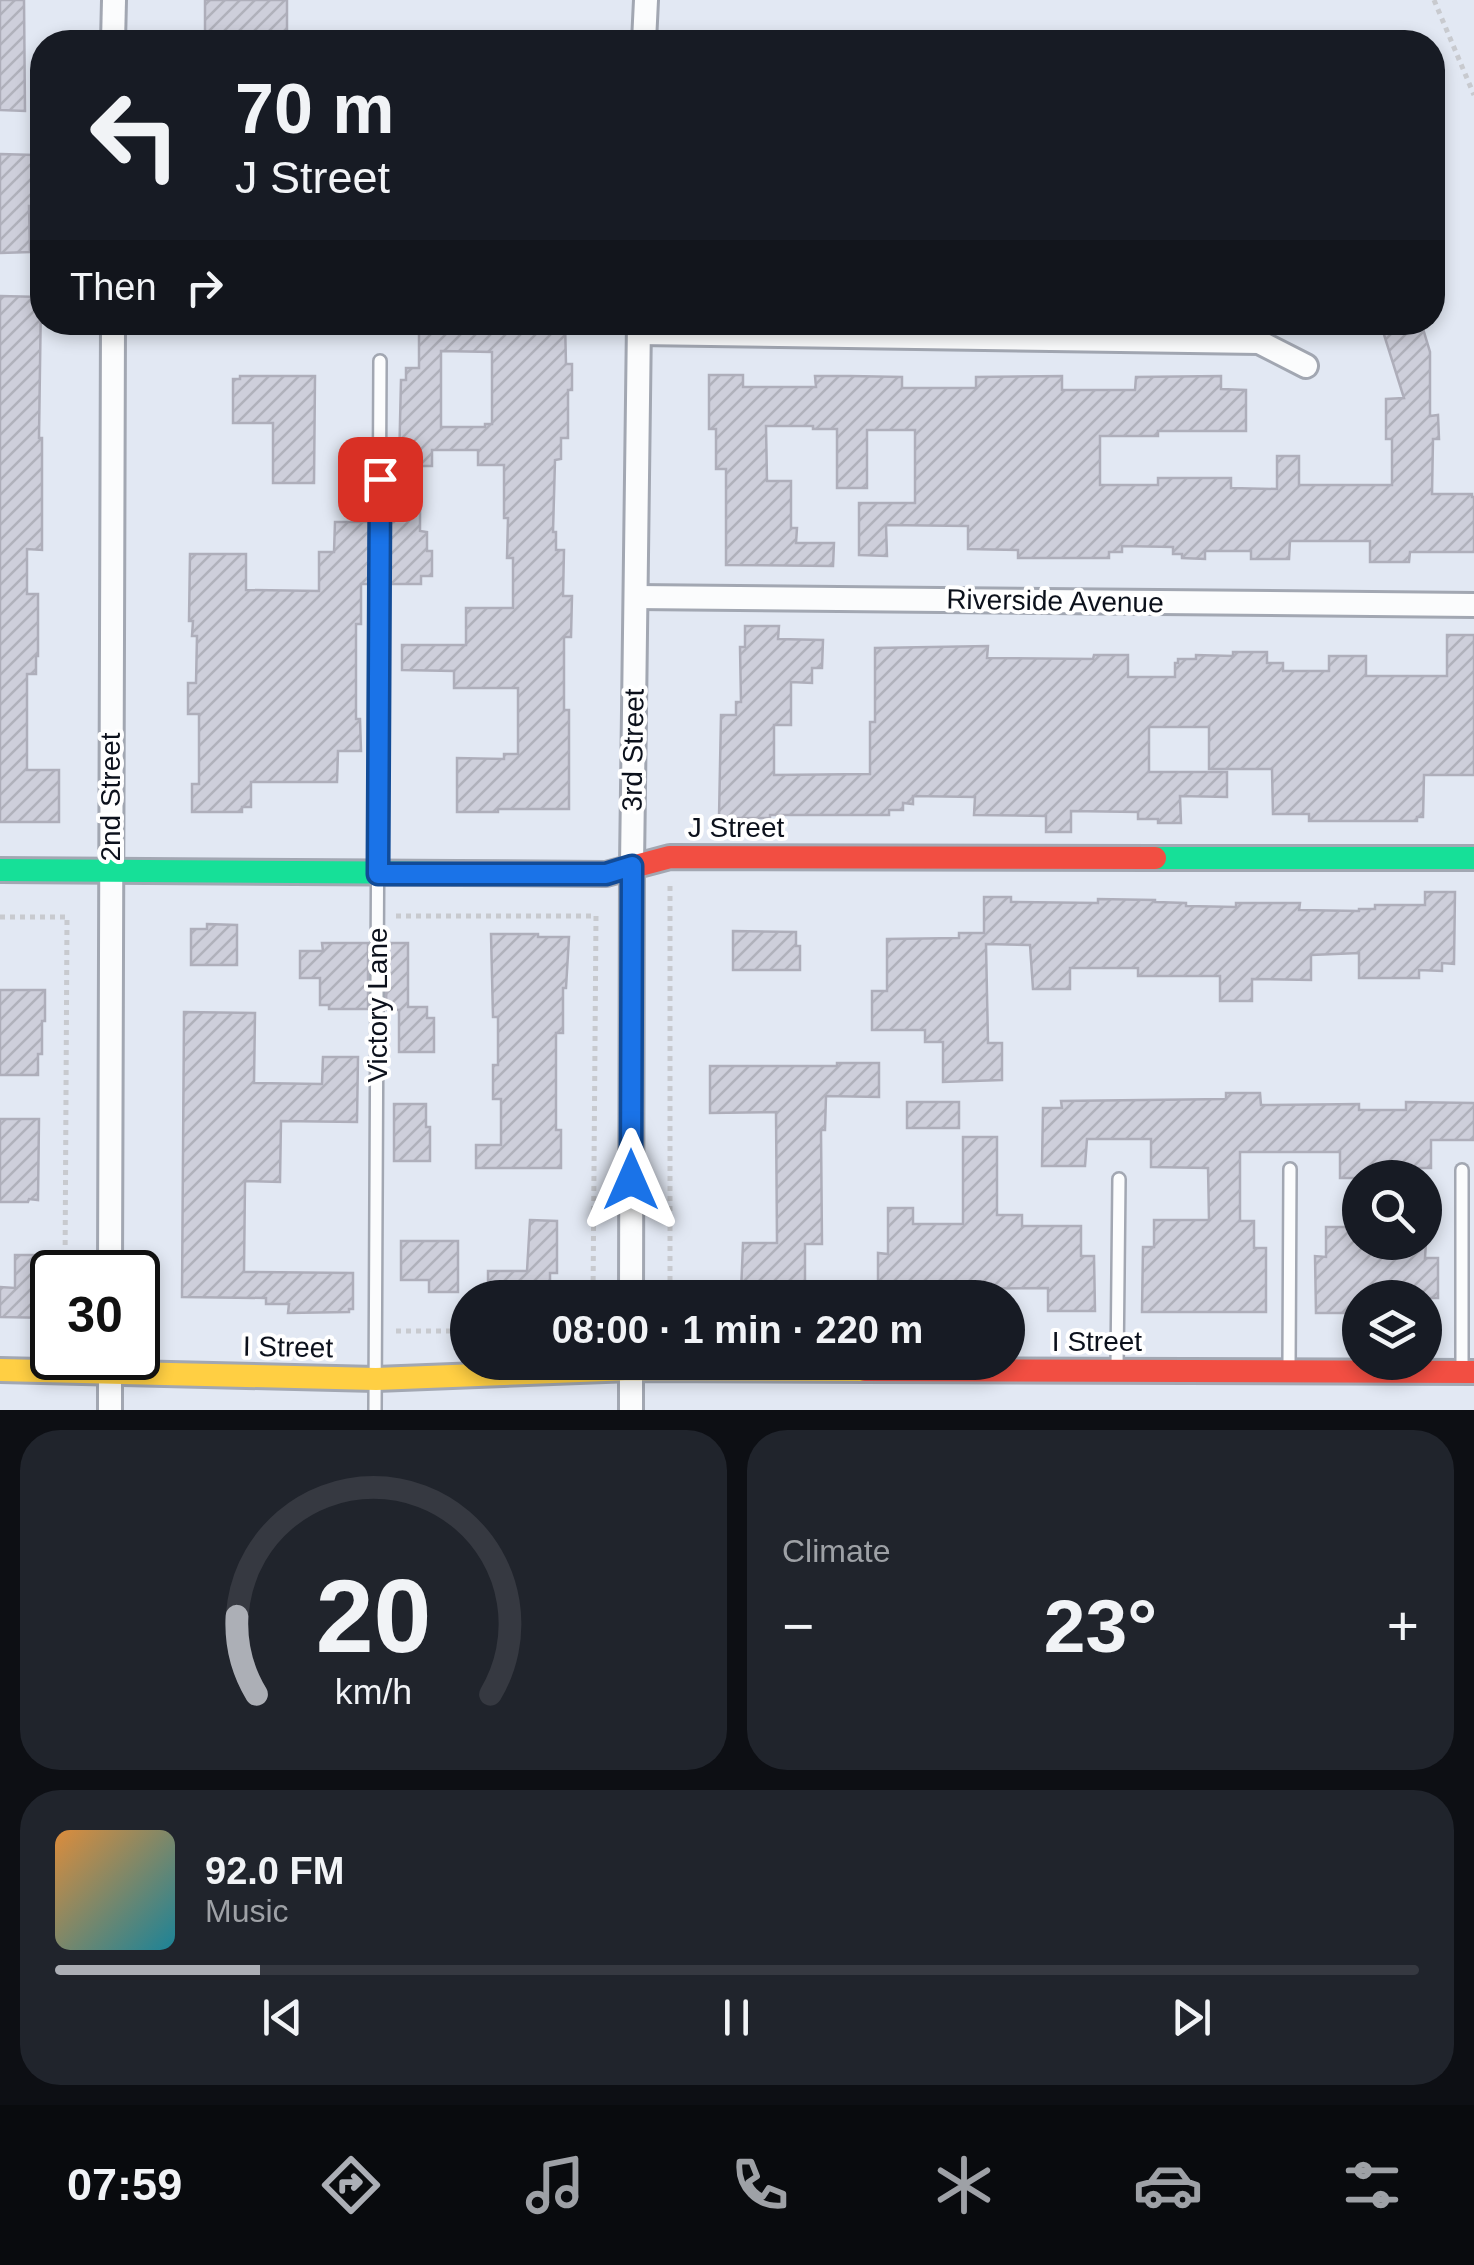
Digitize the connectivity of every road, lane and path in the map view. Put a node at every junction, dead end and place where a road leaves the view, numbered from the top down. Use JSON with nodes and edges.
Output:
{"nodes":[{"id":1,"x":114,"y":0,"type":"edge"},
{"id":2,"x":646,"y":0,"type":"edge"},
{"id":3,"x":1434,"y":0,"type":"edge"},
{"id":4,"x":114,"y":30,"type":"edge"},
{"id":5,"x":645,"y":30,"type":"edge"},
{"id":6,"x":1474,"y":95,"type":"edge"},
{"id":7,"x":112,"y":335,"type":"edge"},
{"id":8,"x":639,"y":335,"type":"edge"},
{"id":9,"x":950,"y":335,"type":"edge"},
{"id":10,"x":380,"y":361,"type":"dead end"},
{"id":11,"x":1306,"y":366,"type":"dead end"},
{"id":12,"x":636,"y":596,"type":"junction"},
{"id":13,"x":1474,"y":605,"type":"edge"},
{"id":14,"x":670,"y":858,"type":"junction"},
{"id":15,"x":1474,"y":858,"type":"edge"},
{"id":16,"x":632,"y":866,"type":"junction"},
{"id":17,"x":0,"y":870,"type":"edge"},
{"id":18,"x":110,"y":871,"type":"junction"},
{"id":19,"x":378,"y":874,"type":"junction"},
{"id":20,"x":0,"y":916,"type":"edge"},
{"id":21,"x":378,"y":916,"type":"junction"},
{"id":22,"x":1290,"y":1170,"type":"dead end"},
{"id":23,"x":1462,"y":1170,"type":"dead end"},
{"id":24,"x":1119,"y":1180,"type":"dead end"},
{"id":25,"x":65,"y":1250,"type":"edge"},
{"id":26,"x":110,"y":1250,"type":"edge"},
{"id":27,"x":593,"y":1280,"type":"edge"},
{"id":28,"x":631,"y":1280,"type":"edge"},
{"id":29,"x":670,"y":1280,"type":"edge"},
{"id":30,"x":450,"y":1331,"type":"edge"},
{"id":31,"x":376,"y":1332,"type":"junction"},
{"id":32,"x":160,"y":1368,"type":"edge"},
{"id":33,"x":30,"y":1369,"type":"edge"},
{"id":34,"x":0,"y":1370,"type":"edge"},
{"id":35,"x":1025,"y":1370,"type":"edge"},
{"id":36,"x":1117,"y":1371,"type":"junction"},
{"id":37,"x":1289,"y":1371,"type":"junction"},
{"id":38,"x":1468,"y":1372,"type":"edge"},
{"id":39,"x":450,"y":1375,"type":"edge"},
{"id":40,"x":376,"y":1378,"type":"junction"},
{"id":41,"x":110,"y":1380,"type":"edge"},
{"id":42,"x":631,"y":1380,"type":"edge"},
{"id":43,"x":110,"y":1410,"type":"edge"},
{"id":44,"x":376,"y":1410,"type":"edge"},
{"id":45,"x":631,"y":1410,"type":"edge"}],
"edges":[{"from":1,"to":4,"type":"street"},
{"from":2,"to":5,"type":"street"},
{"from":3,"to":6,"type":"path"},
{"from":7,"to":18,"type":"street","name":"2nd Street"},
{"from":8,"to":12,"type":"street","name":"3rd Street"},
{"from":9,"to":11,"type":"street"},
{"from":10,"to":19,"type":"lane","name":"Victory Lane"},
{"from":12,"to":13,"type":"street","name":"Riverside Avenue"},
{"from":12,"to":16,"type":"street","name":"3rd Street"},
{"from":14,"to":15,"type":"street","name":"J Street"},
{"from":14,"to":16,"type":"street","name":"J Street"},
{"from":14,"to":29,"type":"path"},
{"from":16,"to":19,"type":"street","name":"J Street"},
{"from":16,"to":28,"type":"street","name":"3rd Street"},
{"from":17,"to":18,"type":"street","name":"J Street"},
{"from":18,"to":19,"type":"street","name":"J Street"},
{"from":18,"to":26,"type":"street","name":"2nd Street"},
{"from":19,"to":21,"type":"lane","name":"Victory Lane"},
{"from":20,"to":25,"type":"path"},
{"from":21,"to":27,"type":"path"},
{"from":21,"to":31,"type":"lane","name":"Victory Lane"},
{"from":22,"to":37,"type":"lane"},
{"from":23,"to":38,"type":"lane"},
{"from":24,"to":36,"type":"lane"},
{"from":30,"to":31,"type":"path"},
{"from":31,"to":40,"type":"lane","name":"Victory Lane"},
{"from":32,"to":40,"type":"street","name":"I Street"},
{"from":33,"to":34,"type":"street","name":"I Street"},
{"from":35,"to":36,"type":"street","name":"I Street"},
{"from":36,"to":37,"type":"street","name":"I Street"},
{"from":37,"to":38,"type":"street","name":"I Street"},
{"from":39,"to":40,"type":"street","name":"I Street"},
{"from":40,"to":44,"type":"lane","name":"Victory Lane"},
{"from":41,"to":43,"type":"street"},
{"from":42,"to":45,"type":"street"}]}
